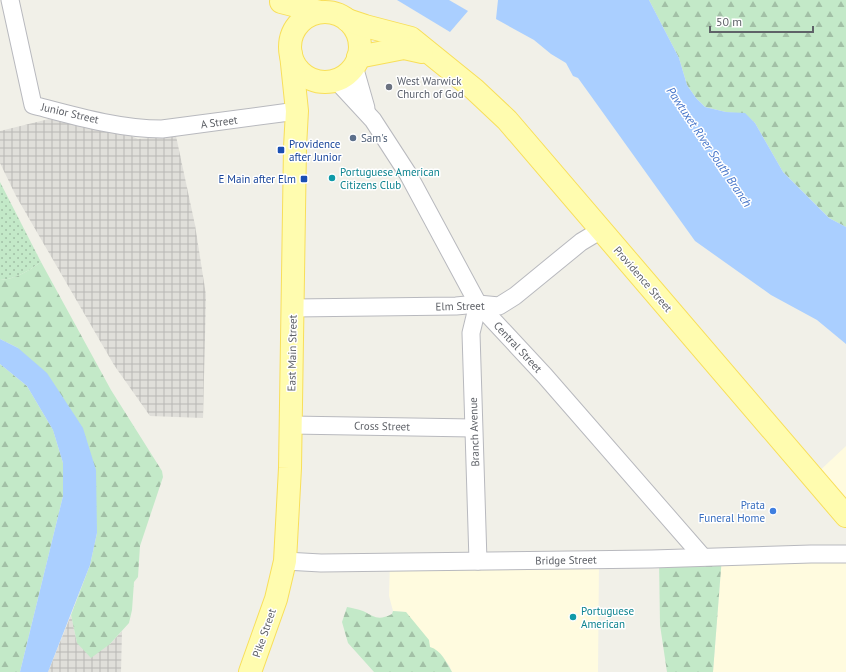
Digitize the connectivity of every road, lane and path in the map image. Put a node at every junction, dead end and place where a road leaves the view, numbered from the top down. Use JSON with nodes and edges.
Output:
{"nodes":[{"id":1,"x":10,"y":0,"type":"edge"},
{"id":2,"x":280,"y":1,"type":"edge"},
{"id":3,"x":320,"y":12,"type":"junction"},
{"id":4,"x":347,"y":20,"type":"junction"},
{"id":5,"x":292,"y":45,"type":"junction"},
{"id":6,"x":429,"y":54,"type":"junction"},
{"id":7,"x":356,"y":62,"type":"junction"},
{"id":8,"x":331,"y":81,"type":"junction"},
{"id":9,"x":297,"y":111,"type":"junction"},
{"id":10,"x":368,"y":114,"type":"junction"},
{"id":11,"x":141,"y":128,"type":"joint"},
{"id":12,"x":601,"y":230,"type":"junction"},
{"id":13,"x":478,"y":304,"type":"junction"},
{"id":14,"x":294,"y":308,"type":"junction"},
{"id":15,"x":291,"y":425,"type":"junction"},
{"id":16,"x":473,"y":428,"type":"junction"},
{"id":17,"x":846,"y":516,"type":"edge"},
{"id":18,"x":846,"y":554,"type":"edge"},
{"id":19,"x":702,"y":556,"type":"junction"},
{"id":20,"x":285,"y":561,"type":"junction"},
{"id":21,"x":478,"y":561,"type":"junction"},
{"id":22,"x":276,"y":594,"type":"joint"},
{"id":23,"x":250,"y":672,"type":"edge"}],
"edges":[{"from":1,"to":11,"type":"street","name":"Junior Street"},
{"from":2,"to":3,"type":"main road"},
{"from":2,"to":5,"type":"main road"},
{"from":3,"to":4,"type":"main road"},
{"from":3,"to":5,"type":"main road"},
{"from":4,"to":6,"type":"main road","name":"Providence Street"},
{"from":4,"to":7,"type":"main road"},
{"from":5,"to":8,"type":"main road"},
{"from":5,"to":9,"type":"main road","name":"East Main Street"},
{"from":6,"to":7,"type":"main road","name":"Providence Street"},
{"from":6,"to":12,"type":"main road","name":"Providence Street"},
{"from":7,"to":8,"type":"main road"},
{"from":7,"to":10,"type":"street"},
{"from":8,"to":9,"type":"main road","name":"East Main Street"},
{"from":8,"to":10,"type":"street"},
{"from":9,"to":11,"type":"street","name":"A Street"},
{"from":9,"to":14,"type":"main road","name":"East Main Street"},
{"from":10,"to":13,"type":"street","name":"Central Street"},
{"from":12,"to":13,"type":"street","name":"Elm Street"},
{"from":12,"to":17,"type":"main road","name":"Providence Street"},
{"from":13,"to":14,"type":"street","name":"Elm Street"},
{"from":13,"to":16,"type":"street","name":"Branch Avenue"},
{"from":13,"to":19,"type":"street","name":"Central Street"},
{"from":14,"to":15,"type":"main road","name":"East Main Street"},
{"from":15,"to":16,"type":"street","name":"Cross Street"},
{"from":15,"to":20,"type":"main road","name":"East Main Street"},
{"from":16,"to":21,"type":"street","name":"Branch Avenue"},
{"from":18,"to":19,"type":"street","name":"Bridge Street"},
{"from":19,"to":21,"type":"street","name":"Bridge Street"},
{"from":20,"to":21,"type":"street","name":"Bridge Street"},
{"from":20,"to":22,"type":"main road","name":"East Main Street"},
{"from":22,"to":23,"type":"main road","name":"Pike Street"}]}
